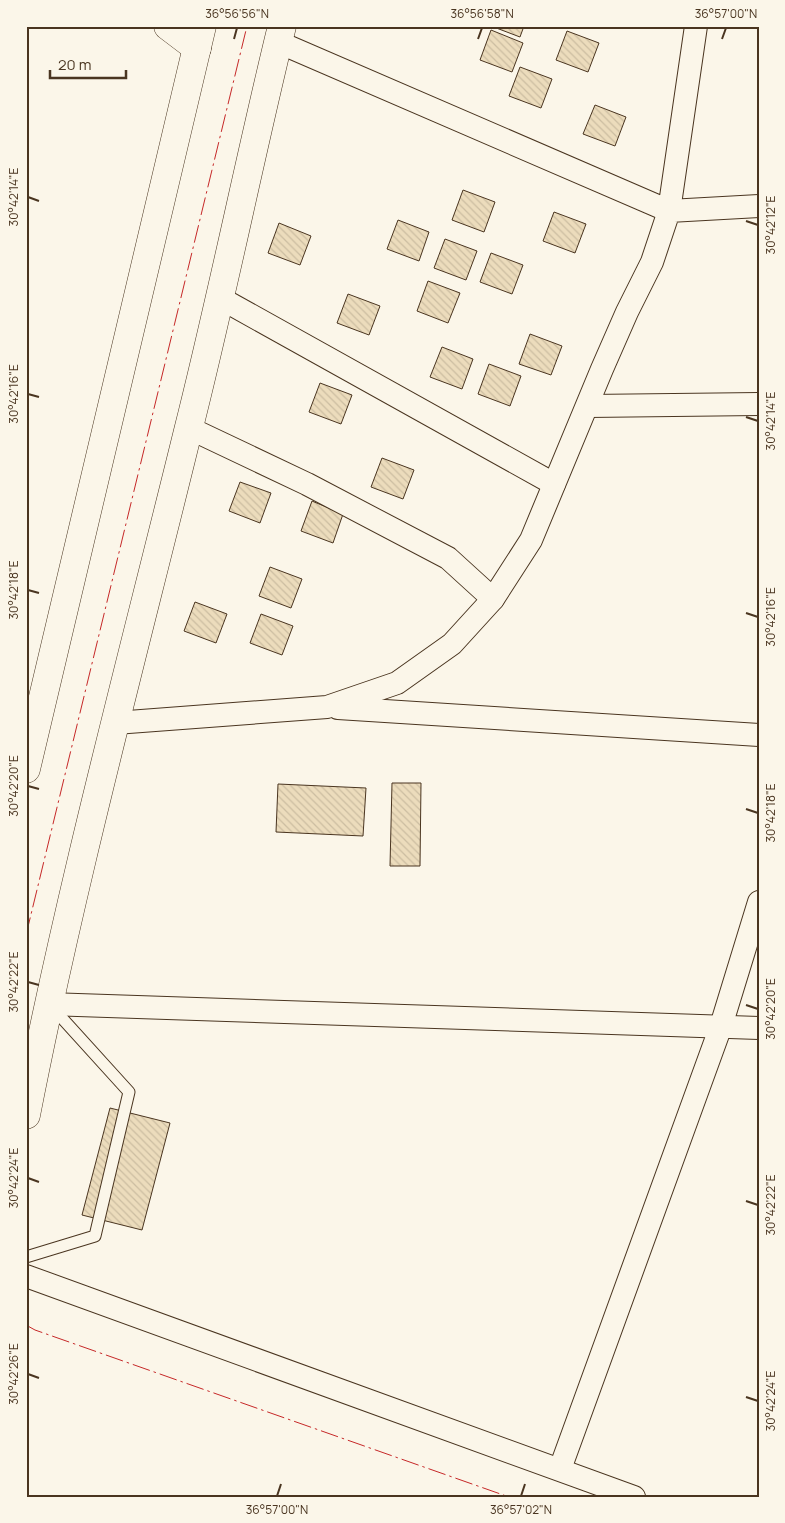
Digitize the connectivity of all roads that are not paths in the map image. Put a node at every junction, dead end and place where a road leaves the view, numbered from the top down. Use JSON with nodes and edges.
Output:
{"nodes":[{"id":1,"x":168,"y":26,"type":"edge"},
{"id":2,"x":696,"y":26,"type":"edge"},
{"id":3,"x":280,"y":34,"type":"edge"},
{"id":4,"x":199,"y":37,"type":"edge"},
{"id":5,"x":759,"y":206,"type":"edge"},
{"id":6,"x":669,"y":211,"type":"junction"},
{"id":7,"x":220,"y":298,"type":"junction"},
{"id":8,"x":759,"y":404,"type":"edge"},
{"id":9,"x":588,"y":406,"type":"junction"},
{"id":10,"x":189,"y":428,"type":"junction"},
{"id":11,"x":554,"y":484,"type":"junction"},
{"id":12,"x":493,"y":599,"type":"junction"},
{"id":13,"x":35,"y":698,"type":"edge"},
{"id":14,"x":327,"y":707,"type":"junction"},
{"id":15,"x":115,"y":723,"type":"junction"},
{"id":16,"x":759,"y":735,"type":"edge"},
{"id":17,"x":26,"y":769,"type":"edge"},
{"id":18,"x":759,"y":902,"type":"edge"},
{"id":19,"x":48,"y":1004,"type":"junction"},
{"id":20,"x":721,"y":1026,"type":"junction"},
{"id":21,"x":759,"y":1028,"type":"edge"},
{"id":22,"x":26,"y":1115,"type":"edge"},
{"id":23,"x":26,"y":1257,"type":"edge"},
{"id":24,"x":26,"y":1276,"type":"edge"},
{"id":25,"x":560,"y":1469,"type":"junction"},
{"id":26,"x":634,"y":1497,"type":"edge"}],
"edges":[{"from":1,"to":4,"type":"main road"},
{"from":2,"to":6,"type":"street"},
{"from":3,"to":6,"type":"street"},
{"from":3,"to":7,"type":"main road"},
{"from":4,"to":13,"type":"main road"},
{"from":5,"to":6,"type":"street"},
{"from":6,"to":9,"type":"street"},
{"from":7,"to":10,"type":"main road"},
{"from":7,"to":11,"type":"street"},
{"from":8,"to":9,"type":"street"},
{"from":9,"to":11,"type":"street"},
{"from":10,"to":12,"type":"street"},
{"from":10,"to":15,"type":"main road"},
{"from":11,"to":12,"type":"street"},
{"from":12,"to":14,"type":"street"},
{"from":13,"to":17,"type":"main road"},
{"from":14,"to":15,"type":"street"},
{"from":14,"to":16,"type":"street"},
{"from":15,"to":19,"type":"main road"},
{"from":18,"to":20,"type":"street"},
{"from":19,"to":20,"type":"street"},
{"from":19,"to":22,"type":"main road"},
{"from":19,"to":23,"type":"lane"},
{"from":20,"to":21,"type":"street"},
{"from":20,"to":25,"type":"street"},
{"from":24,"to":25,"type":"street"},
{"from":25,"to":26,"type":"street"}]}
